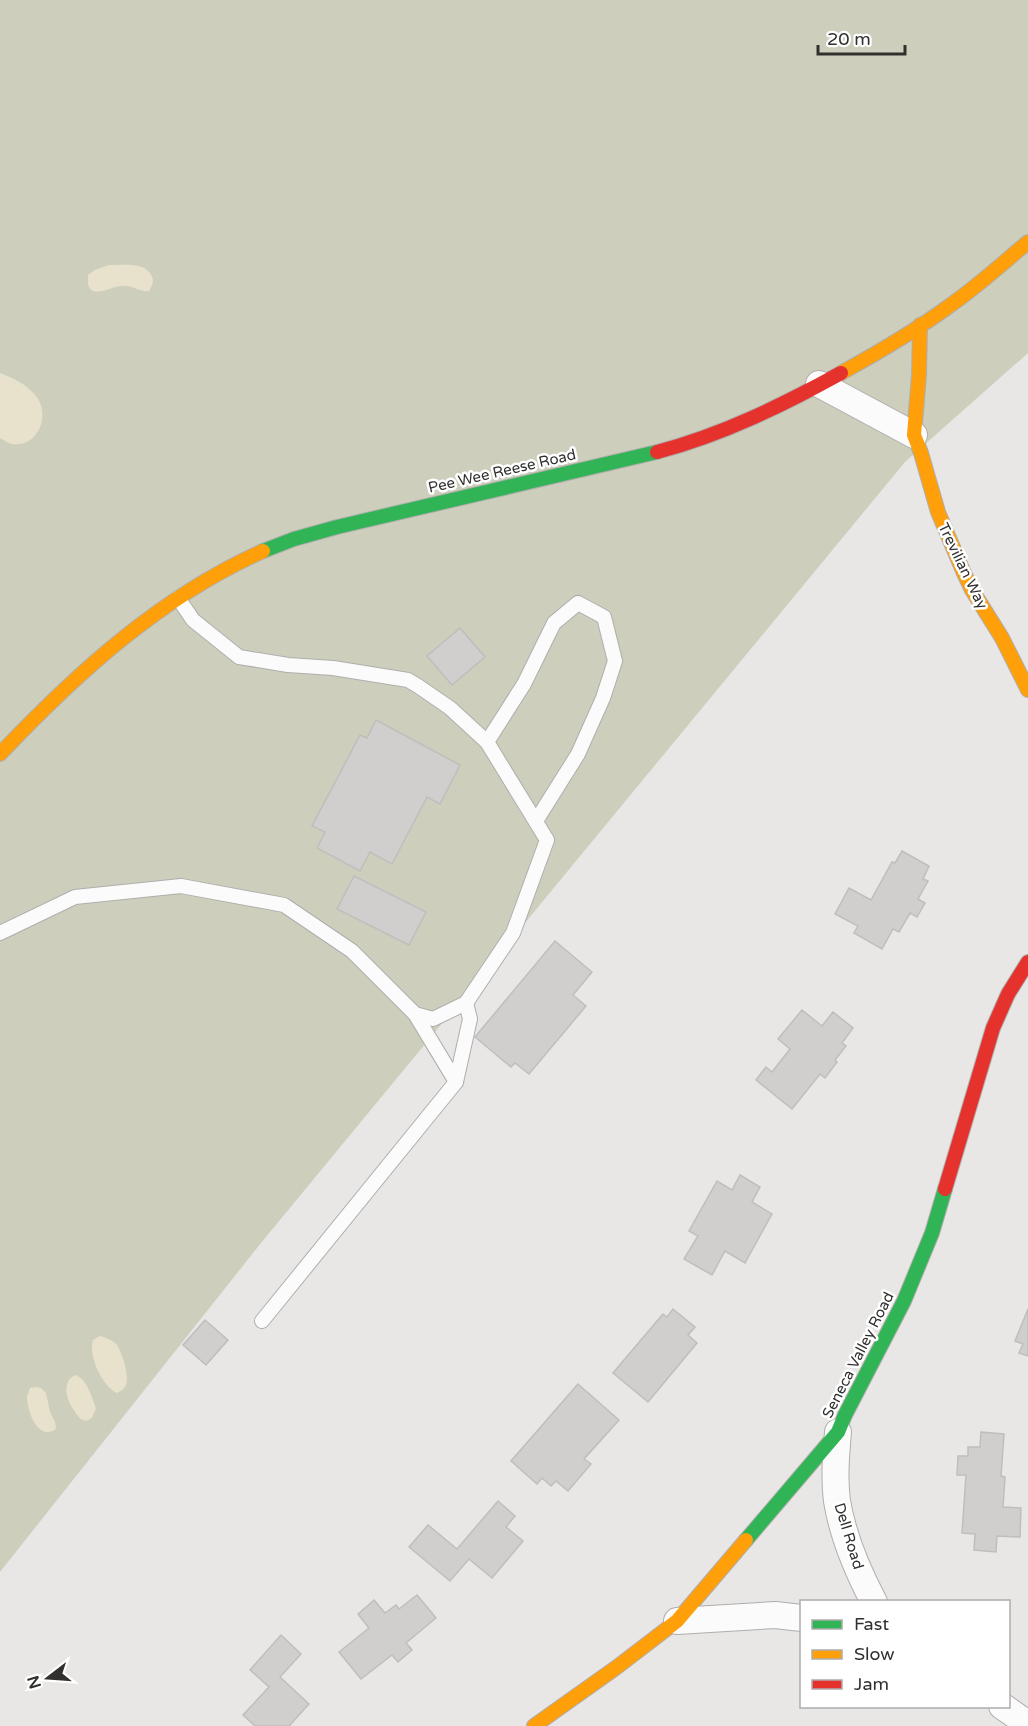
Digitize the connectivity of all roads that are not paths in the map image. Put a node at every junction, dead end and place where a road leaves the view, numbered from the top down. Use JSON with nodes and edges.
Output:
{"nodes":[{"id":1,"x":1028,"y":242,"type":"edge"},
{"id":2,"x":920,"y":325,"type":"junction"},
{"id":3,"x":819,"y":384,"type":"junction"},
{"id":4,"x":914,"y":435,"type":"junction"},
{"id":5,"x":177,"y":597,"type":"junction"},
{"id":6,"x":1028,"y":690,"type":"edge"},
{"id":7,"x":487,"y":742,"type":"junction"},
{"id":8,"x":0,"y":754,"type":"edge"},
{"id":9,"x":536,"y":821,"type":"junction"},
{"id":10,"x":0,"y":933,"type":"edge"},
{"id":11,"x":1028,"y":962,"type":"edge"},
{"id":12,"x":466,"y":1003,"type":"junction"},
{"id":13,"x":415,"y":1014,"type":"junction"},
{"id":14,"x":456,"y":1082,"type":"junction"},
{"id":15,"x":262,"y":1322,"type":"dead end"},
{"id":16,"x":838,"y":1432,"type":"junction"},
{"id":17,"x":873,"y":1600,"type":"edge"},
{"id":18,"x":800,"y":1618,"type":"edge"},
{"id":19,"x":677,"y":1621,"type":"junction"},
{"id":20,"x":1004,"y":1708,"type":"edge"},
{"id":21,"x":1028,"y":1724,"type":"edge"},
{"id":22,"x":534,"y":1726,"type":"edge"}],
"edges":[{"from":1,"to":2,"type":"street","name":"Pee Wee Reese Road"},
{"from":2,"to":3,"type":"street","name":"Pee Wee Reese Road"},
{"from":2,"to":4,"type":"street","name":"Trevilian Way"},
{"from":3,"to":4,"type":"street"},
{"from":3,"to":5,"type":"street","name":"Pee Wee Reese Road"},
{"from":4,"to":6,"type":"street","name":"Trevilian Way"},
{"from":5,"to":7,"type":"lane"},
{"from":5,"to":8,"type":"street","name":"Pee Wee Reese Road"},
{"from":7,"to":9,"type":"lane"},
{"from":7,"to":9,"type":"lane"},
{"from":9,"to":12,"type":"lane"},
{"from":10,"to":13,"type":"lane"},
{"from":11,"to":16,"type":"street","name":"Seneca Valley Road"},
{"from":12,"to":13,"type":"lane"},
{"from":12,"to":14,"type":"lane"},
{"from":13,"to":14,"type":"lane"},
{"from":14,"to":15,"type":"lane"},
{"from":16,"to":17,"type":"street","name":"Dell Road"},
{"from":16,"to":19,"type":"street","name":"Seneca Valley Road"},
{"from":18,"to":19,"type":"street"},
{"from":19,"to":22,"type":"street","name":"Seneca Valley Road"},
{"from":20,"to":21,"type":"street"}]}
